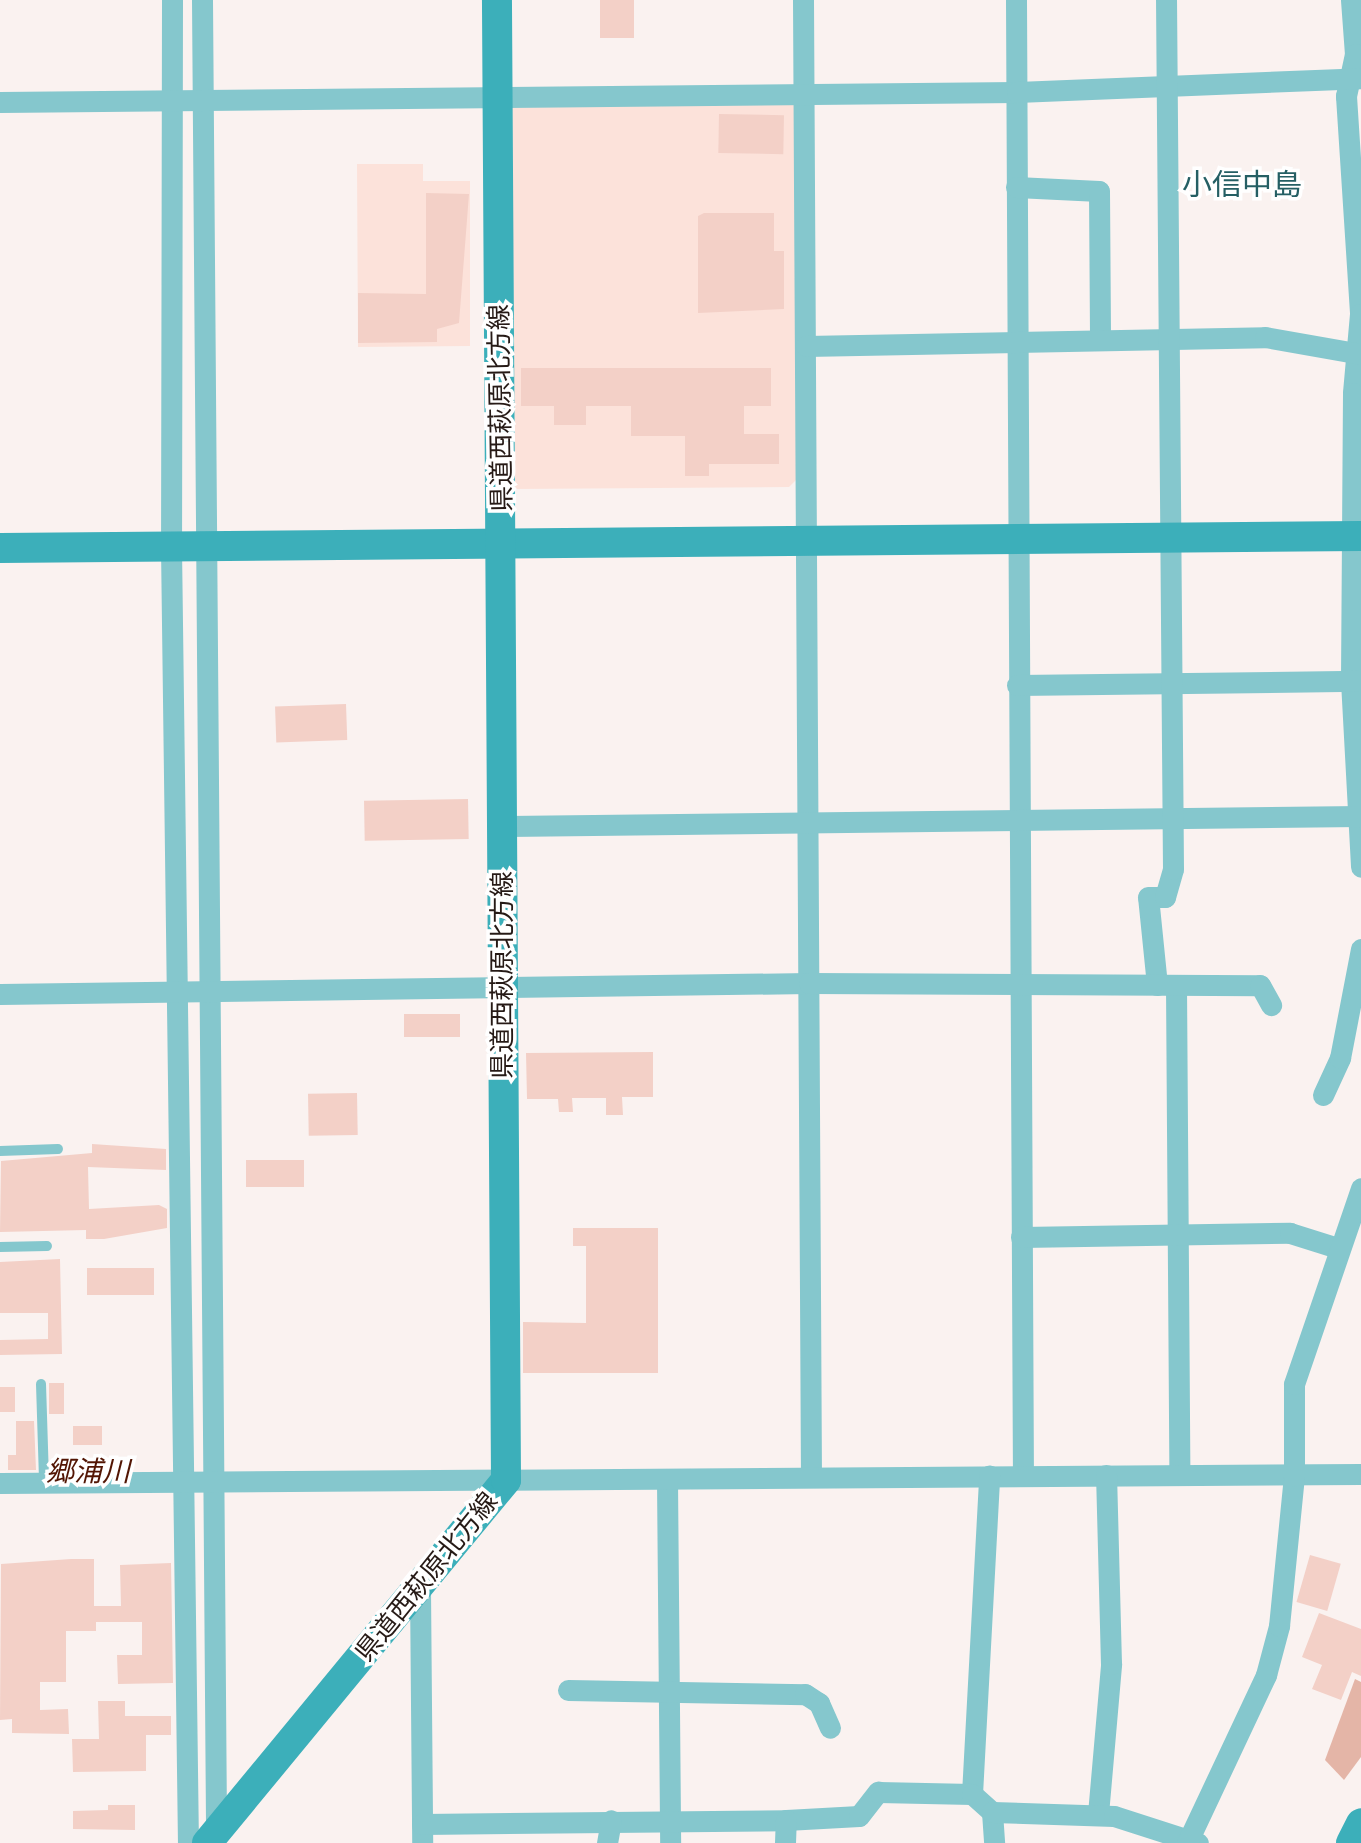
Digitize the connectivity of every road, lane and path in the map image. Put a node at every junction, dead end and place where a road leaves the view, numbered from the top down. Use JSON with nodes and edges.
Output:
{"nodes":[{"id":1,"x":173,"y":0,"type":"edge"},
{"id":2,"x":202,"y":0,"type":"edge"},
{"id":3,"x":497,"y":0,"type":"edge"},
{"id":4,"x":803,"y":0,"type":"edge"},
{"id":5,"x":1016,"y":0,"type":"edge"},
{"id":6,"x":1166,"y":0,"type":"edge"},
{"id":7,"x":1351,"y":0,"type":"edge"},
{"id":8,"x":1354,"y":79,"type":"edge"},
{"id":9,"x":1167,"y":85,"type":"junction"},
{"id":10,"x":1017,"y":92,"type":"junction"},
{"id":11,"x":804,"y":93,"type":"junction"},
{"id":12,"x":498,"y":96,"type":"junction"},
{"id":13,"x":171,"y":100,"type":"junction"},
{"id":14,"x":200,"y":100,"type":"junction"},
{"id":15,"x":0,"y":102,"type":"edge"},
{"id":16,"x":1016,"y":187,"type":"junction"},
{"id":17,"x":1100,"y":337,"type":"junction"},
{"id":18,"x":1168,"y":339,"type":"junction"},
{"id":19,"x":1017,"y":340,"type":"junction"},
{"id":20,"x":806,"y":345,"type":"junction"},
{"id":21,"x":1359,"y":354,"type":"edge"},
{"id":22,"x":1174,"y":535,"type":"junction"},
{"id":23,"x":1357,"y":536,"type":"edge"},
{"id":24,"x":808,"y":537,"type":"junction"},
{"id":25,"x":1018,"y":537,"type":"junction"},
{"id":26,"x":502,"y":542,"type":"junction"},
{"id":27,"x":204,"y":543,"type":"junction"},
{"id":28,"x":171,"y":547,"type":"junction"},
{"id":29,"x":0,"y":548,"type":"edge"},
{"id":30,"x":1356,"y":681,"type":"edge"},
{"id":31,"x":1017,"y":685,"type":"junction"},
{"id":32,"x":1174,"y":686,"type":"junction"},
{"id":33,"x":1358,"y":816,"type":"edge"},
{"id":34,"x":1017,"y":820,"type":"junction"},
{"id":35,"x":1171,"y":822,"type":"junction"},
{"id":36,"x":812,"y":824,"type":"junction"},
{"id":37,"x":504,"y":826,"type":"junction"},
{"id":38,"x":1361,"y":867,"type":"edge"},
{"id":39,"x":1361,"y":949,"type":"edge"},
{"id":40,"x":809,"y":983,"type":"junction"},
{"id":41,"x":1019,"y":984,"type":"junction"},
{"id":42,"x":1167,"y":985,"type":"junction"},
{"id":43,"x":502,"y":986,"type":"junction"},
{"id":44,"x":211,"y":989,"type":"junction"},
{"id":45,"x":178,"y":990,"type":"junction"},
{"id":46,"x":0,"y":994,"type":"edge"},
{"id":47,"x":1271,"y":1005,"type":"dead end"},
{"id":48,"x":1323,"y":1095,"type":"dead end"},
{"id":49,"x":58,"y":1149,"type":"dead end"},
{"id":50,"x":0,"y":1150,"type":"edge"},
{"id":51,"x":1361,"y":1188,"type":"edge"},
{"id":52,"x":1021,"y":1237,"type":"junction"},
{"id":53,"x":1179,"y":1238,"type":"junction"},
{"id":54,"x":47,"y":1246,"type":"dead end"},
{"id":55,"x":0,"y":1247,"type":"edge"},
{"id":56,"x":1338,"y":1248,"type":"junction"},
{"id":57,"x":41,"y":1384,"type":"dead end"},
{"id":58,"x":1179,"y":1474,"type":"junction"},
{"id":59,"x":1361,"y":1474,"type":"edge"},
{"id":60,"x":989,"y":1475,"type":"junction"},
{"id":61,"x":1106,"y":1475,"type":"junction"},
{"id":62,"x":1023,"y":1476,"type":"junction"},
{"id":63,"x":1294,"y":1476,"type":"junction"},
{"id":64,"x":810,"y":1477,"type":"junction"},
{"id":65,"x":217,"y":1480,"type":"junction"},
{"id":66,"x":506,"y":1480,"type":"junction"},
{"id":67,"x":667,"y":1480,"type":"junction"},
{"id":68,"x":183,"y":1481,"type":"junction"},
{"id":69,"x":44,"y":1482,"type":"junction"},
{"id":70,"x":0,"y":1483,"type":"edge"},
{"id":71,"x":420,"y":1589,"type":"junction"},
{"id":72,"x":568,"y":1690,"type":"dead end"},
{"id":73,"x":669,"y":1696,"type":"junction"},
{"id":74,"x":830,"y":1728,"type":"dead end"},
{"id":75,"x":972,"y":1794,"type":"junction"},
{"id":76,"x":992,"y":1812,"type":"junction"},
{"id":77,"x":1098,"y":1814,"type":"junction"},
{"id":78,"x":670,"y":1819,"type":"junction"},
{"id":79,"x":611,"y":1820,"type":"junction"},
{"id":80,"x":786,"y":1820,"type":"junction"},
{"id":81,"x":1361,"y":1823,"type":"edge"},
{"id":82,"x":422,"y":1834,"type":"edge"},
{"id":83,"x":213,"y":1839,"type":"edge"},
{"id":84,"x":1192,"y":1841,"type":"edge"},
{"id":85,"x":188,"y":1843,"type":"edge"},
{"id":86,"x":607,"y":1843,"type":"edge"},
{"id":87,"x":670,"y":1843,"type":"edge"},
{"id":88,"x":785,"y":1843,"type":"edge"},
{"id":89,"x":994,"y":1843,"type":"edge"},
{"id":90,"x":1351,"y":1843,"type":"edge"}],
"edges":[{"from":1,"to":13,"type":"street"},
{"from":2,"to":14,"type":"street"},
{"from":3,"to":12,"type":"main road","name":"県道西萩原北方線"},
{"from":4,"to":11,"type":"street"},
{"from":5,"to":10,"type":"street"},
{"from":6,"to":9,"type":"street"},
{"from":7,"to":8,"type":"street"},
{"from":8,"to":9,"type":"street"},
{"from":8,"to":21,"type":"street"},
{"from":9,"to":10,"type":"street"},
{"from":9,"to":18,"type":"street"},
{"from":10,"to":11,"type":"street"},
{"from":10,"to":16,"type":"street"},
{"from":11,"to":12,"type":"street"},
{"from":11,"to":20,"type":"street"},
{"from":12,"to":14,"type":"street"},
{"from":12,"to":26,"type":"main road","name":"県道西萩原北方線"},
{"from":13,"to":14,"type":"street"},
{"from":13,"to":15,"type":"street"},
{"from":13,"to":28,"type":"street"},
{"from":14,"to":27,"type":"street"},
{"from":16,"to":17,"type":"street"},
{"from":16,"to":19,"type":"street"},
{"from":17,"to":18,"type":"street"},
{"from":17,"to":19,"type":"street"},
{"from":18,"to":21,"type":"street"},
{"from":18,"to":22,"type":"street"},
{"from":19,"to":20,"type":"street"},
{"from":19,"to":25,"type":"street"},
{"from":20,"to":24,"type":"street"},
{"from":21,"to":23,"type":"street"},
{"from":22,"to":23,"type":"main road"},
{"from":22,"to":25,"type":"main road"},
{"from":22,"to":32,"type":"street"},
{"from":23,"to":30,"type":"street"},
{"from":24,"to":25,"type":"main road"},
{"from":24,"to":26,"type":"main road"},
{"from":24,"to":36,"type":"street"},
{"from":25,"to":31,"type":"street"},
{"from":26,"to":27,"type":"main road"},
{"from":26,"to":37,"type":"main road","name":"県道西萩原北方線"},
{"from":27,"to":28,"type":"main road"},
{"from":27,"to":44,"type":"street"},
{"from":28,"to":29,"type":"main road"},
{"from":28,"to":45,"type":"street"},
{"from":30,"to":32,"type":"street"},
{"from":30,"to":33,"type":"street"},
{"from":31,"to":32,"type":"street"},
{"from":31,"to":34,"type":"street"},
{"from":32,"to":35,"type":"street"},
{"from":33,"to":35,"type":"street"},
{"from":33,"to":38,"type":"street"},
{"from":34,"to":35,"type":"street"},
{"from":34,"to":36,"type":"street"},
{"from":34,"to":41,"type":"street"},
{"from":35,"to":42,"type":"street"},
{"from":36,"to":37,"type":"street"},
{"from":36,"to":40,"type":"street"},
{"from":37,"to":43,"type":"main road","name":"県道西萩原北方線"},
{"from":39,"to":48,"type":"street"},
{"from":40,"to":41,"type":"street"},
{"from":40,"to":43,"type":"street"},
{"from":40,"to":64,"type":"street"},
{"from":41,"to":42,"type":"street"},
{"from":41,"to":52,"type":"street"},
{"from":42,"to":47,"type":"street"},
{"from":42,"to":53,"type":"street"},
{"from":43,"to":44,"type":"street"},
{"from":43,"to":66,"type":"main road","name":"県道西萩原北方線"},
{"from":44,"to":45,"type":"street"},
{"from":44,"to":65,"type":"street"},
{"from":45,"to":46,"type":"street"},
{"from":45,"to":68,"type":"street"},
{"from":49,"to":50,"type":"lane"},
{"from":51,"to":56,"type":"street"},
{"from":52,"to":53,"type":"street"},
{"from":52,"to":62,"type":"street"},
{"from":53,"to":56,"type":"street"},
{"from":53,"to":58,"type":"street"},
{"from":54,"to":55,"type":"lane"},
{"from":56,"to":63,"type":"street"},
{"from":57,"to":69,"type":"lane"},
{"from":58,"to":61,"type":"street"},
{"from":58,"to":63,"type":"street"},
{"from":59,"to":63,"type":"street"},
{"from":60,"to":62,"type":"street"},
{"from":60,"to":64,"type":"street"},
{"from":60,"to":75,"type":"street"},
{"from":61,"to":62,"type":"street"},
{"from":61,"to":77,"type":"street"},
{"from":63,"to":84,"type":"street"},
{"from":64,"to":67,"type":"street"},
{"from":65,"to":66,"type":"street"},
{"from":65,"to":68,"type":"street"},
{"from":65,"to":83,"type":"street"},
{"from":66,"to":67,"type":"street"},
{"from":66,"to":71,"type":"main road","name":"県道西萩原北方線"},
{"from":67,"to":73,"type":"street"},
{"from":68,"to":69,"type":"street"},
{"from":68,"to":85,"type":"street"},
{"from":69,"to":70,"type":"street"},
{"from":71,"to":82,"type":"street"},
{"from":71,"to":83,"type":"main road","name":"県道西萩原北方線"},
{"from":72,"to":73,"type":"street"},
{"from":73,"to":74,"type":"street"},
{"from":73,"to":78,"type":"street"},
{"from":75,"to":76,"type":"street"},
{"from":75,"to":80,"type":"street"},
{"from":76,"to":77,"type":"street"},
{"from":76,"to":89,"type":"street"},
{"from":77,"to":84,"type":"street"},
{"from":78,"to":79,"type":"street"},
{"from":78,"to":80,"type":"street"},
{"from":78,"to":87,"type":"street"},
{"from":79,"to":82,"type":"street"},
{"from":79,"to":86,"type":"street"},
{"from":80,"to":88,"type":"street"},
{"from":81,"to":90,"type":"main road"}]}
